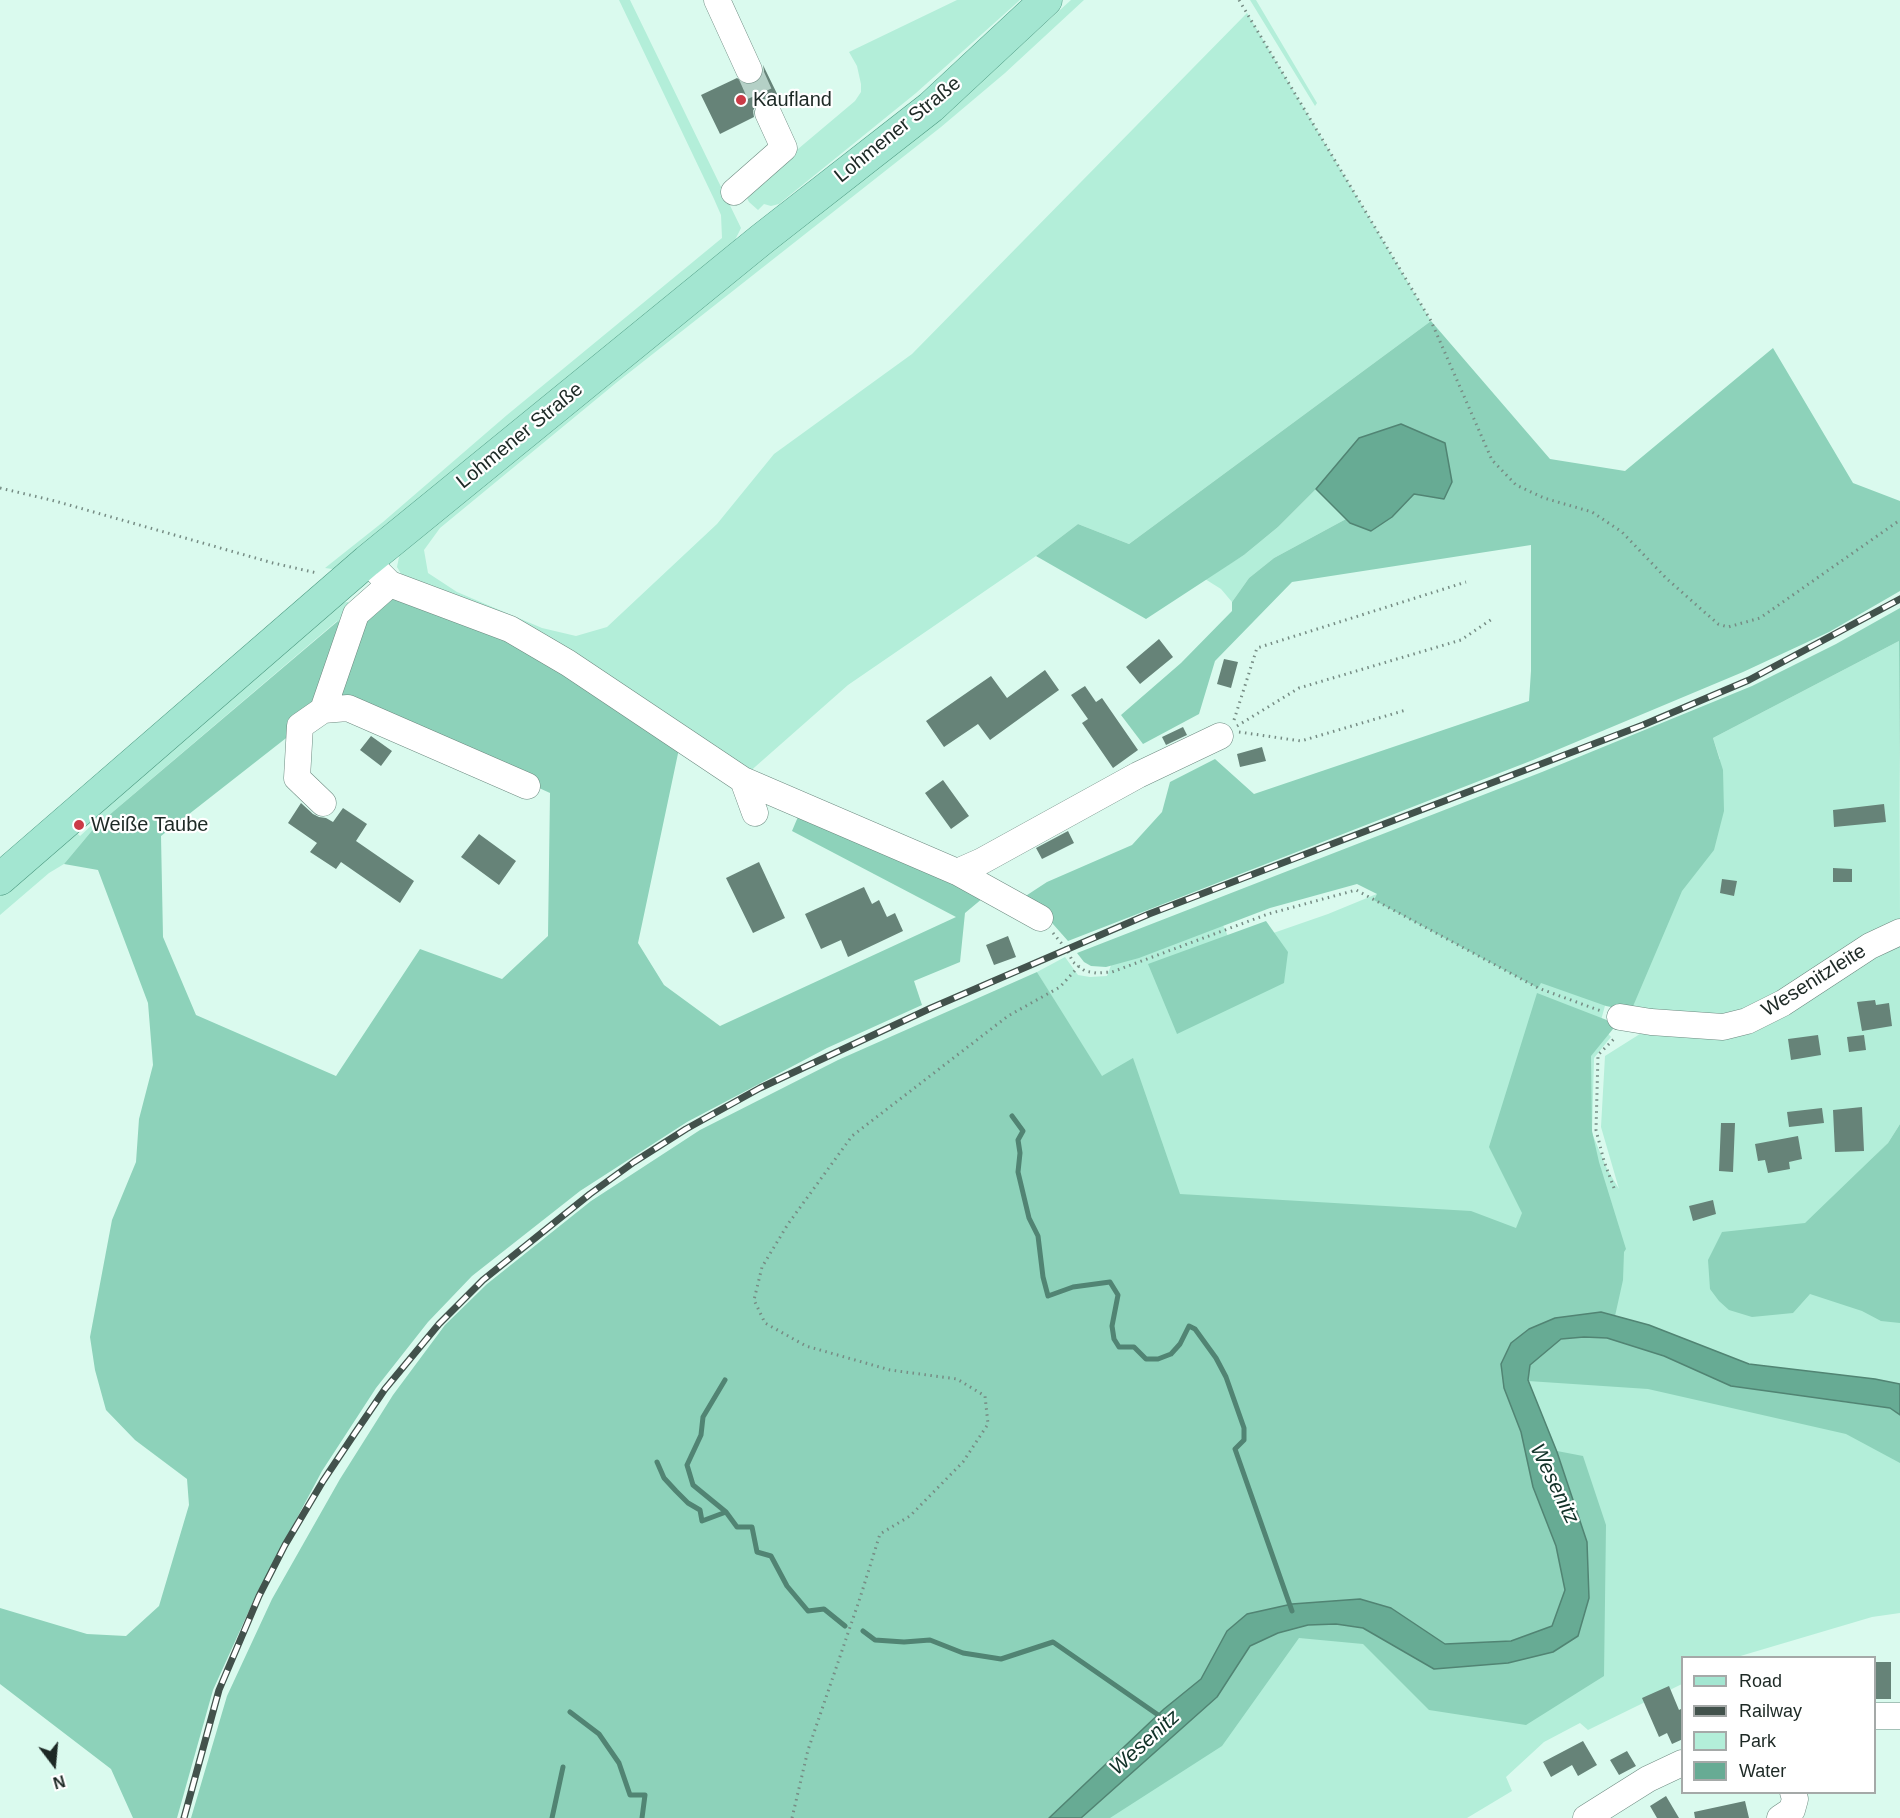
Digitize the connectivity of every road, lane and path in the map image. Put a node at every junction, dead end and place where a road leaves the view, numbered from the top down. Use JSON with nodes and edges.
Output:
{"nodes":[{"id":1,"x":717,"y":0,"type":"edge"},
{"id":2,"x":1046,"y":0,"type":"edge"},
{"id":3,"x":1239,"y":0,"type":"edge"},
{"id":4,"x":749,"y":70,"type":"tunnel mouth"},
{"id":5,"x":768,"y":113,"type":"tunnel mouth"},
{"id":6,"x":734,"y":192,"type":"dead end"},
{"id":7,"x":0,"y":488,"type":"edge"},
{"id":8,"x":1900,"y":520,"type":"edge"},
{"id":9,"x":356,"y":570,"type":"junction"},
{"id":10,"x":1466,"y":582,"type":"dead end"},
{"id":11,"x":390,"y":584,"type":"junction"},
{"id":12,"x":1492,"y":619,"type":"dead end"},
{"id":13,"x":323,"y":710,"type":"junction"},
{"id":14,"x":1406,"y":710,"type":"dead end"},
{"id":15,"x":1224,"y":733,"type":"junction"},
{"id":16,"x":743,"y":780,"type":"junction"},
{"id":17,"x":527,"y":786,"type":"dead end"},
{"id":18,"x":323,"y":803,"type":"dead end"},
{"id":19,"x":755,"y":813,"type":"dead end"},
{"id":20,"x":957,"y":872,"type":"junction"},
{"id":21,"x":0,"y":879,"type":"edge"},
{"id":22,"x":1040,"y":918,"type":"joint"},
{"id":23,"x":1900,"y":932,"type":"edge"},
{"id":24,"x":1079,"y":966,"type":"junction"},
{"id":25,"x":1627,"y":1018,"type":"junction"},
{"id":26,"x":1614,"y":1188,"type":"dead end"},
{"id":27,"x":1876,"y":1716,"type":"edge"},
{"id":28,"x":1900,"y":1716,"type":"edge"},
{"id":29,"x":1681,"y":1764,"type":"edge"},
{"id":30,"x":1794,"y":1794,"type":"edge"},
{"id":31,"x":792,"y":1818,"type":"edge"},
{"id":32,"x":1586,"y":1818,"type":"edge"},
{"id":33,"x":1780,"y":1818,"type":"edge"}],
"edges":[{"from":1,"to":4,"type":"street"},
{"from":2,"to":9,"type":"main road","name":"Lohmener Straße"},
{"from":3,"to":8,"type":"path"},
{"from":5,"to":6,"type":"street"},
{"from":7,"to":9,"type":"path"},
{"from":9,"to":11,"type":"street"},
{"from":9,"to":21,"type":"main road","name":"Lohmener Straße"},
{"from":10,"to":15,"type":"path"},
{"from":11,"to":13,"type":"street"},
{"from":11,"to":16,"type":"street"},
{"from":12,"to":15,"type":"path"},
{"from":13,"to":17,"type":"street"},
{"from":13,"to":18,"type":"street"},
{"from":14,"to":15,"type":"path"},
{"from":15,"to":20,"type":"street"},
{"from":16,"to":19,"type":"street"},
{"from":16,"to":20,"type":"street"},
{"from":20,"to":22,"type":"street"},
{"from":22,"to":24,"type":"path"},
{"from":23,"to":25,"type":"street","name":"Wesenitzleite"},
{"from":24,"to":25,"type":"path"},
{"from":24,"to":31,"type":"path"},
{"from":25,"to":26,"type":"path"},
{"from":27,"to":28,"type":"street"},
{"from":29,"to":32,"type":"street"},
{"from":30,"to":33,"type":"street"}]}
